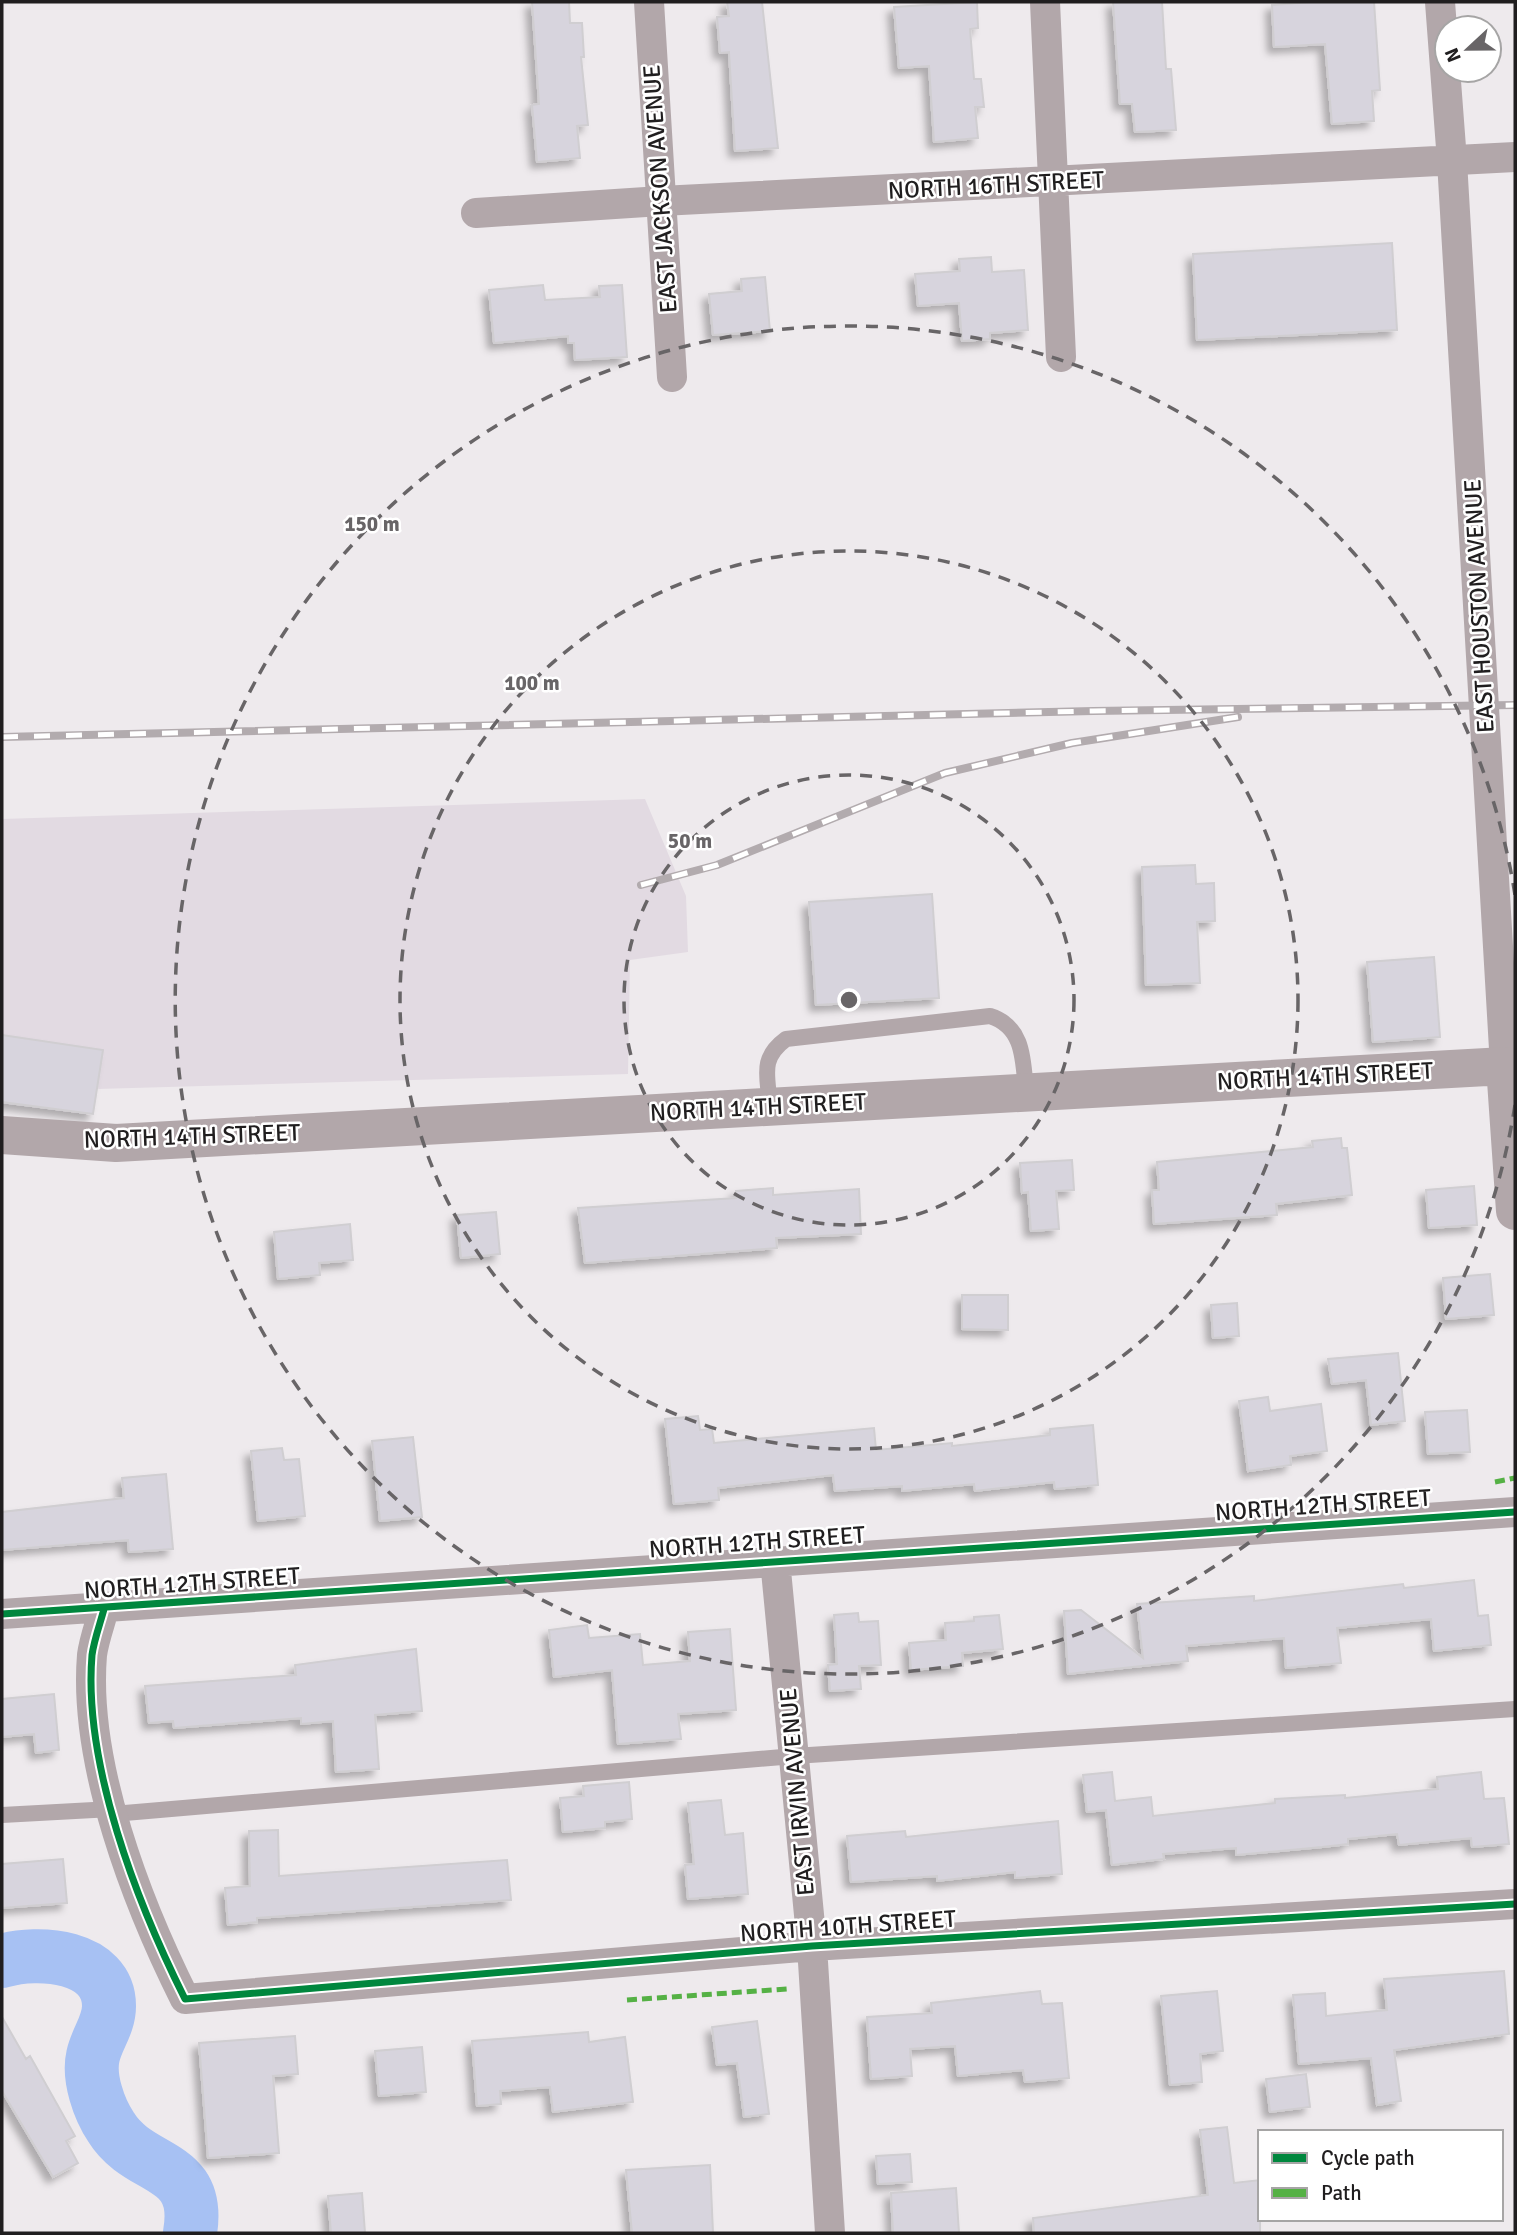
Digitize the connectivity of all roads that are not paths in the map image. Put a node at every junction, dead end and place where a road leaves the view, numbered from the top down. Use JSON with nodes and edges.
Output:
{"nodes":[{"id":1,"x":649,"y":2,"type":"edge"},
{"id":2,"x":1045,"y":2,"type":"edge"},
{"id":3,"x":1440,"y":2,"type":"edge"},
{"id":4,"x":1515,"y":157,"type":"edge"},
{"id":5,"x":1452,"y":161,"type":"junction"},
{"id":6,"x":1054,"y":183,"type":"junction"},
{"id":7,"x":661,"y":201,"type":"junction"},
{"id":8,"x":476,"y":214,"type":"dead end"},
{"id":9,"x":1061,"y":357,"type":"dead end"},
{"id":10,"x":672,"y":377,"type":"dead end"},
{"id":11,"x":1510,"y":1065,"type":"edge"},
{"id":12,"x":1026,"y":1092,"type":"junction"},
{"id":13,"x":770,"y":1107,"type":"junction"},
{"id":14,"x":2,"y":1135,"type":"edge"},
{"id":15,"x":1515,"y":1211,"type":"edge"},
{"id":16,"x":1515,"y":1512,"type":"edge"},
{"id":17,"x":775,"y":1560,"type":"junction"},
{"id":18,"x":104,"y":1609,"type":"junction"},
{"id":19,"x":2,"y":1614,"type":"edge"},
{"id":20,"x":1515,"y":1709,"type":"edge"},
{"id":21,"x":794,"y":1756,"type":"junction"},
{"id":22,"x":113,"y":1811,"type":"junction"},
{"id":23,"x":2,"y":1815,"type":"edge"},
{"id":24,"x":1515,"y":1904,"type":"edge"},
{"id":25,"x":812,"y":1946,"type":"junction"},
{"id":26,"x":830,"y":2233,"type":"edge"}],
"edges":[{"from":1,"to":7,"type":"street","name":"EAST JACKSON AVENUE"},
{"from":2,"to":6,"type":"street"},
{"from":3,"to":5,"type":"street","name":"EAST HOUSTON AVENUE"},
{"from":4,"to":5,"type":"street","name":"NORTH 16TH STREET"},
{"from":5,"to":6,"type":"street","name":"NORTH 16TH STREET"},
{"from":5,"to":11,"type":"street","name":"EAST HOUSTON AVENUE"},
{"from":6,"to":7,"type":"street","name":"NORTH 16TH STREET"},
{"from":6,"to":9,"type":"street"},
{"from":7,"to":8,"type":"street","name":"NORTH 16TH STREET"},
{"from":7,"to":10,"type":"street","name":"EAST JACKSON AVENUE"},
{"from":11,"to":12,"type":"street","name":"NORTH 14TH STREET"},
{"from":11,"to":15,"type":"street","name":"EAST HOUSTON AVENUE"},
{"from":12,"to":13,"type":"street","name":"NORTH 14TH STREET"},
{"from":12,"to":13,"type":"lane"},
{"from":13,"to":14,"type":"street","name":"NORTH 14TH STREET"},
{"from":16,"to":17,"type":"street","name":"NORTH 12TH STREET"},
{"from":17,"to":18,"type":"street","name":"NORTH 12TH STREET"},
{"from":17,"to":21,"type":"street","name":"EAST IRVIN AVENUE"},
{"from":18,"to":19,"type":"street","name":"NORTH 12TH STREET"},
{"from":18,"to":22,"type":"street"},
{"from":20,"to":21,"type":"lane"},
{"from":21,"to":22,"type":"lane"},
{"from":21,"to":25,"type":"street","name":"EAST IRVIN AVENUE"},
{"from":22,"to":23,"type":"lane"},
{"from":22,"to":25,"type":"street","name":"NORTH 10TH STREET"},
{"from":24,"to":25,"type":"street","name":"NORTH 10TH STREET"},
{"from":25,"to":26,"type":"street","name":"EAST IRVIN AVENUE"}]}
